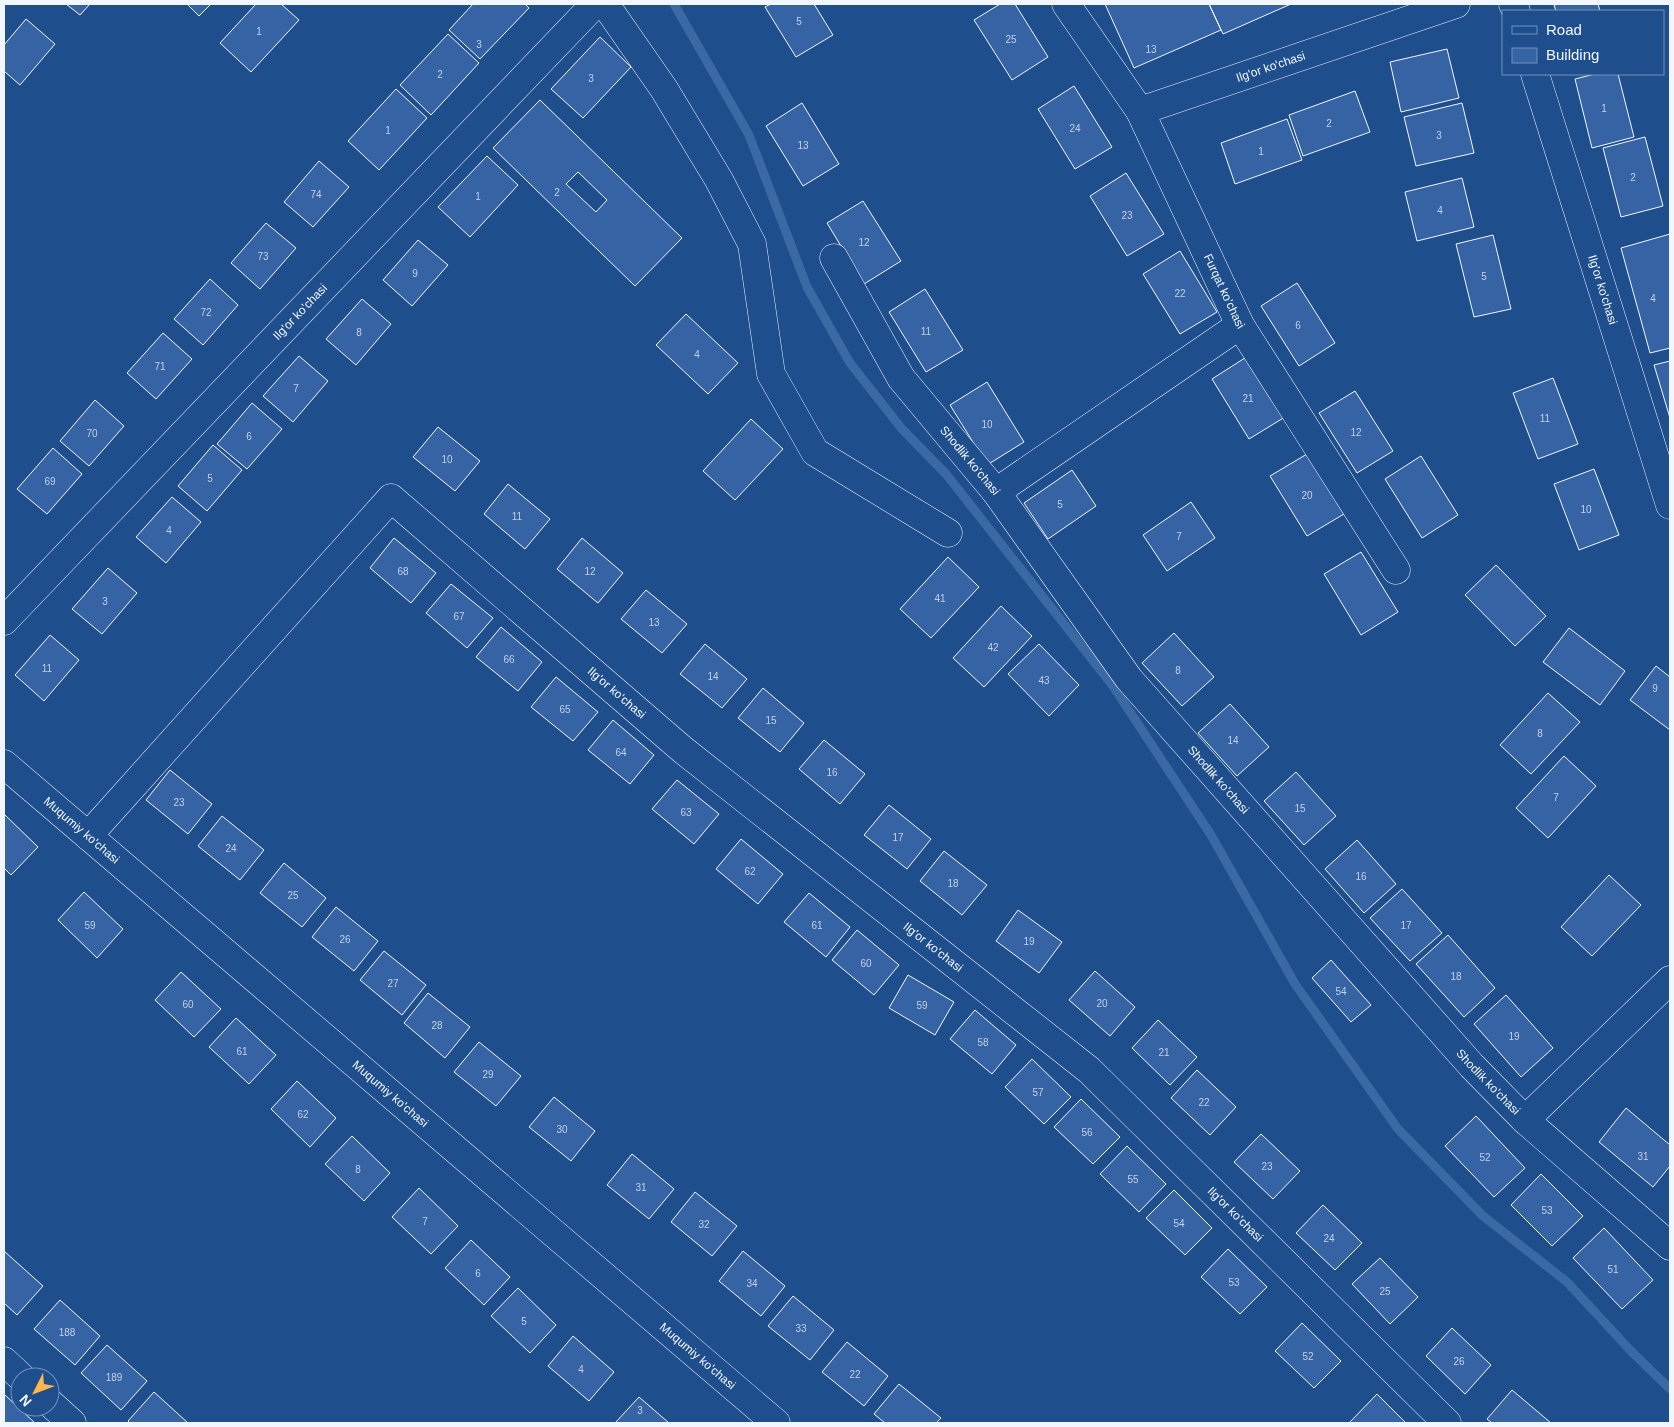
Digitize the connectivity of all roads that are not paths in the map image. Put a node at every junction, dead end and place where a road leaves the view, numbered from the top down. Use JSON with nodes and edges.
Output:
{"nodes":[{"id":1,"x":595,"y":4,"type":"edge"},
{"id":2,"x":605,"y":4,"type":"edge"},
{"id":3,"x":1066,"y":4,"type":"edge"},
{"id":4,"x":1456,"y":4,"type":"edge"},
{"id":5,"x":1535,"y":75,"type":"edge"},
{"id":6,"x":1140,"y":111,"type":"junction"},
{"id":7,"x":834,"y":258,"type":"dead end"},
{"id":8,"x":1240,"y":325,"type":"junction"},
{"id":9,"x":996,"y":492,"type":"junction"},
{"id":10,"x":1670,"y":506,"type":"edge"},
{"id":11,"x":948,"y":534,"type":"dead end"},
{"id":12,"x":1396,"y":570,"type":"dead end"},
{"id":13,"x":4,"y":621,"type":"edge"},
{"id":14,"x":4,"y":764,"type":"edge"},
{"id":15,"x":88,"y":836,"type":"junction"},
{"id":16,"x":1670,"y":980,"type":"edge"},
{"id":17,"x":1526,"y":1120,"type":"junction"},
{"id":18,"x":1670,"y":1246,"type":"edge"},
{"id":19,"x":60,"y":1412,"type":"edge"},
{"id":20,"x":769,"y":1421,"type":"edge"},
{"id":21,"x":72,"y":1423,"type":"edge"},
{"id":22,"x":1447,"y":1423,"type":"edge"}],
"edges":[{"from":1,"to":13,"type":"street","name":"Ilg'or ko'chasi"},
{"from":2,"to":11,"type":"street"},
{"from":3,"to":6,"type":"street","name":"Furqat ko'chasi"},
{"from":4,"to":6,"type":"street","name":"Ilg'or ko'chasi"},
{"from":5,"to":10,"type":"street","name":"Ilg'or ko'chasi"},
{"from":6,"to":8,"type":"street","name":"Furqat ko'chasi"},
{"from":7,"to":9,"type":"street","name":"Shodlik ko'chasi"},
{"from":8,"to":9,"type":"street"},
{"from":8,"to":12,"type":"street","name":"Furqat ko'chasi"},
{"from":9,"to":17,"type":"street","name":"Shodlik ko'chasi"},
{"from":14,"to":15,"type":"street","name":"Muqumiy ko'chasi"},
{"from":15,"to":20,"type":"street","name":"Muqumiy ko'chasi"},
{"from":15,"to":22,"type":"street","name":"Ilg'or ko'chasi"},
{"from":16,"to":17,"type":"street"},
{"from":17,"to":18,"type":"street","name":"Shodlik ko'chasi"},
{"from":19,"to":21,"type":"street"}]}
